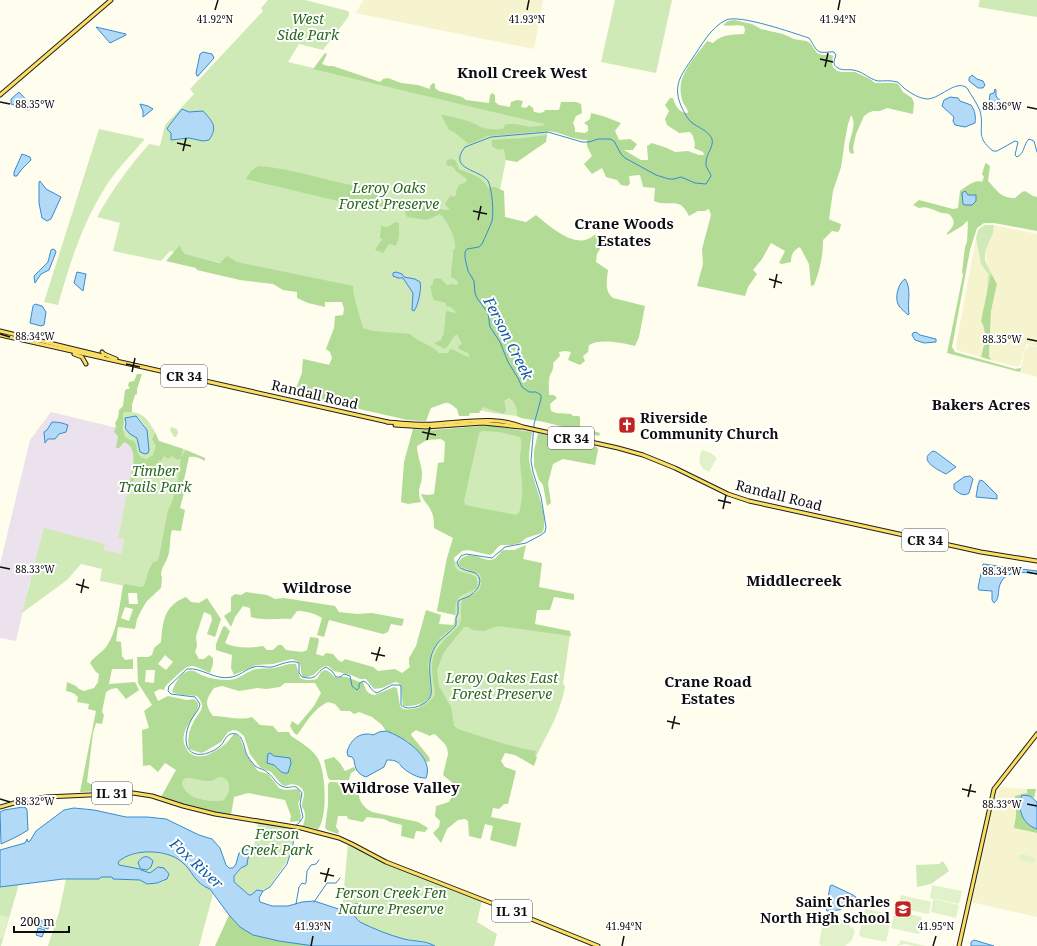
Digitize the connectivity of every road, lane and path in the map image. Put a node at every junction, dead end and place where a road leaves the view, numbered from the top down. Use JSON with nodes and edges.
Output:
{"nodes":[{"id":1,"x":111,"y":0,"type":"edge"},
{"id":2,"x":0,"y":95,"type":"edge"},
{"id":3,"x":0,"y":331,"type":"edge"},
{"id":4,"x":0,"y":335,"type":"edge"},
{"id":5,"x":61,"y":349,"type":"junction"},
{"id":6,"x":102,"y":352,"type":"dead end"},
{"id":7,"x":116,"y":359,"type":"junction"},
{"id":8,"x":86,"y":364,"type":"dead end"},
{"id":9,"x":131,"y":364,"type":"junction"},
{"id":10,"x":1037,"y":561,"type":"edge"},
{"id":11,"x":1037,"y":734,"type":"edge"},
{"id":12,"x":0,"y":807,"type":"edge"},
{"id":13,"x":598,"y":946,"type":"edge"},
{"id":14,"x":959,"y":946,"type":"edge"}],
"edges":[{"from":1,"to":2,"type":"main road"},
{"from":3,"to":7,"type":"main road","number":"CR 34"},
{"from":4,"to":5,"type":"main road","number":"CR 34"},
{"from":5,"to":8,"type":"main road"},
{"from":5,"to":9,"type":"main road","number":"CR 34"},
{"from":6,"to":7,"type":"main road","number":"CR 34"},
{"from":7,"to":9,"type":"main road","number":"CR 34"},
{"from":9,"to":10,"type":"main road","name":"Randall Road","number":"CR 34"},
{"from":11,"to":14,"type":"main road"},
{"from":12,"to":13,"type":"main road","number":"IL 31"}]}
